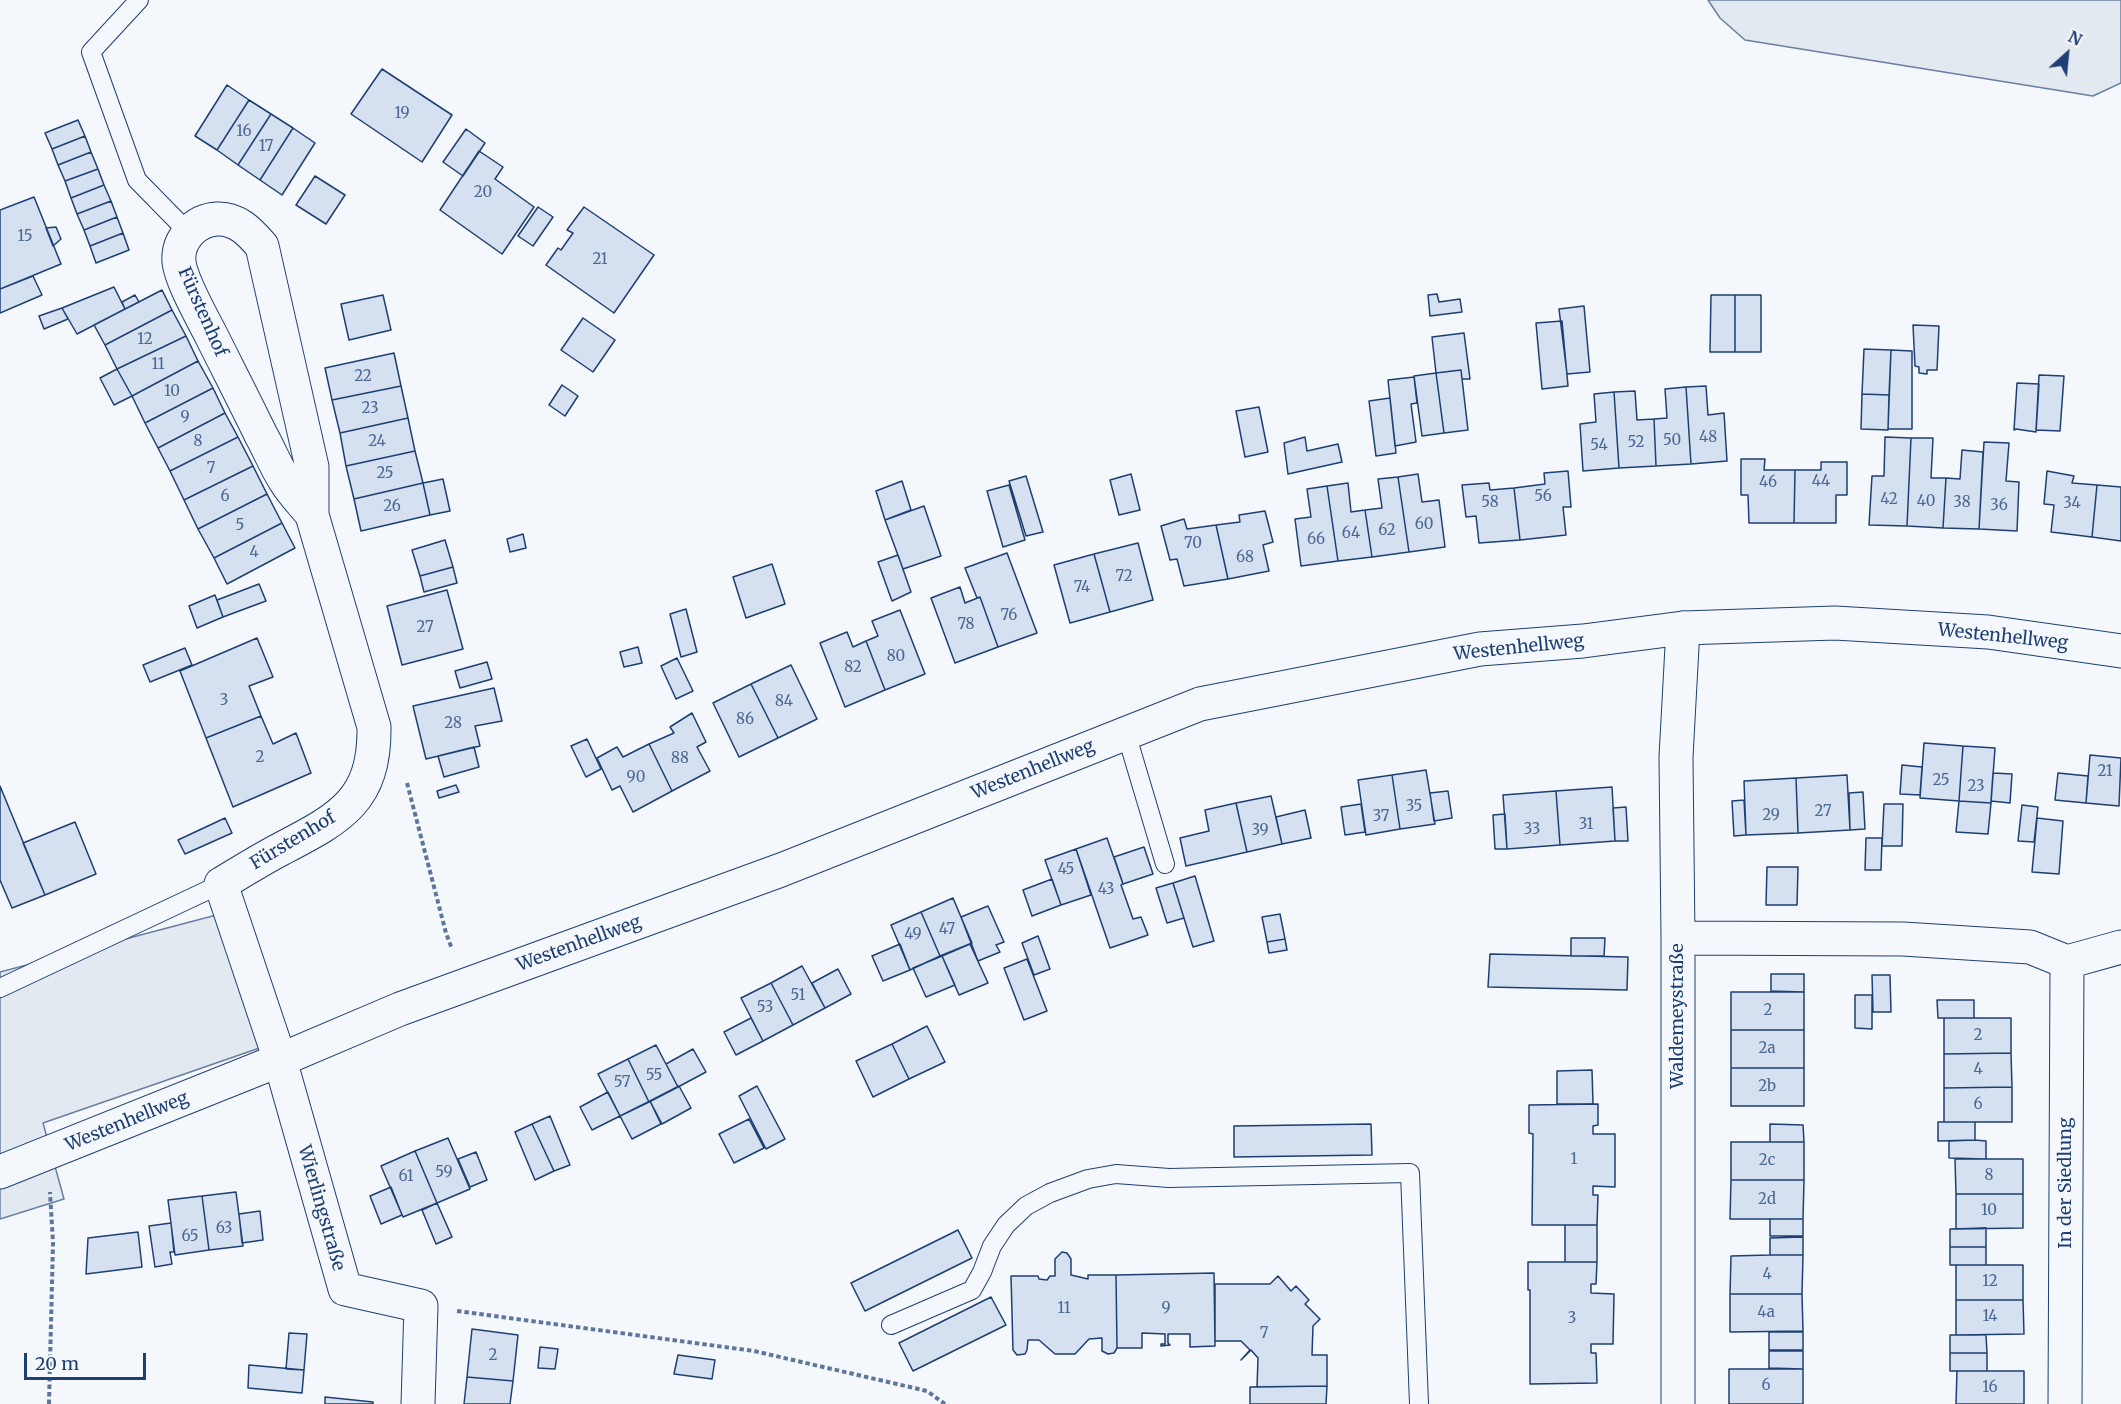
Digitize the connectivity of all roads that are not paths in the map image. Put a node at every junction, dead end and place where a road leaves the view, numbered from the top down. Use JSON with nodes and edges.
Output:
{"nodes":[{"id":1,"x":139,"y":0,"type":"edge"},
{"id":2,"x":188,"y":232,"type":"junction"},
{"id":3,"x":312,"y":515,"type":"junction"},
{"id":4,"x":1683,"y":628,"type":"junction"},
{"id":5,"x":2121,"y":651,"type":"edge"},
{"id":6,"x":1126,"y":733,"type":"junction"},
{"id":7,"x":1165,"y":864,"type":"dead end"},
{"id":8,"x":221,"y":884,"type":"junction"},
{"id":9,"x":1678,"y":938,"type":"junction"},
{"id":10,"x":2121,"y":947,"type":"edge"},
{"id":11,"x":2067,"y":962,"type":"junction"},
{"id":12,"x":0,"y":988,"type":"edge"},
{"id":13,"x":280,"y":1060,"type":"junction"},
{"id":14,"x":0,"y":1172,"type":"edge"},
{"id":15,"x":891,"y":1325,"type":"dead end"},
{"id":16,"x":418,"y":1404,"type":"edge"},
{"id":17,"x":1419,"y":1404,"type":"edge"},
{"id":18,"x":1678,"y":1404,"type":"edge"},
{"id":19,"x":2065,"y":1404,"type":"edge"}],
"edges":[{"from":1,"to":2,"type":"lane"},
{"from":2,"to":3,"type":"street","name":"Fürstenhof"},
{"from":2,"to":3,"type":"street","name":"Fürstenhof"},
{"from":3,"to":8,"type":"street","name":"Fürstenhof"},
{"from":4,"to":5,"type":"street","name":"Westenhellweg"},
{"from":4,"to":6,"type":"street","name":"Westenhellweg"},
{"from":4,"to":9,"type":"street","name":"Waldemeystraße"},
{"from":6,"to":7,"type":"lane"},
{"from":6,"to":13,"type":"street","name":"Westenhellweg"},
{"from":8,"to":12,"type":"lane","name":"Fürstenhof"},
{"from":8,"to":13,"type":"street"},
{"from":9,"to":11,"type":"street"},
{"from":9,"to":18,"type":"street","name":"Waldemeystraße"},
{"from":10,"to":11,"type":"street"},
{"from":11,"to":19,"type":"street","name":"In der Siedlung"},
{"from":13,"to":14,"type":"street","name":"Westenhellweg"},
{"from":13,"to":16,"type":"street","name":"Wierlingstraße"},
{"from":15,"to":17,"type":"lane"}]}
